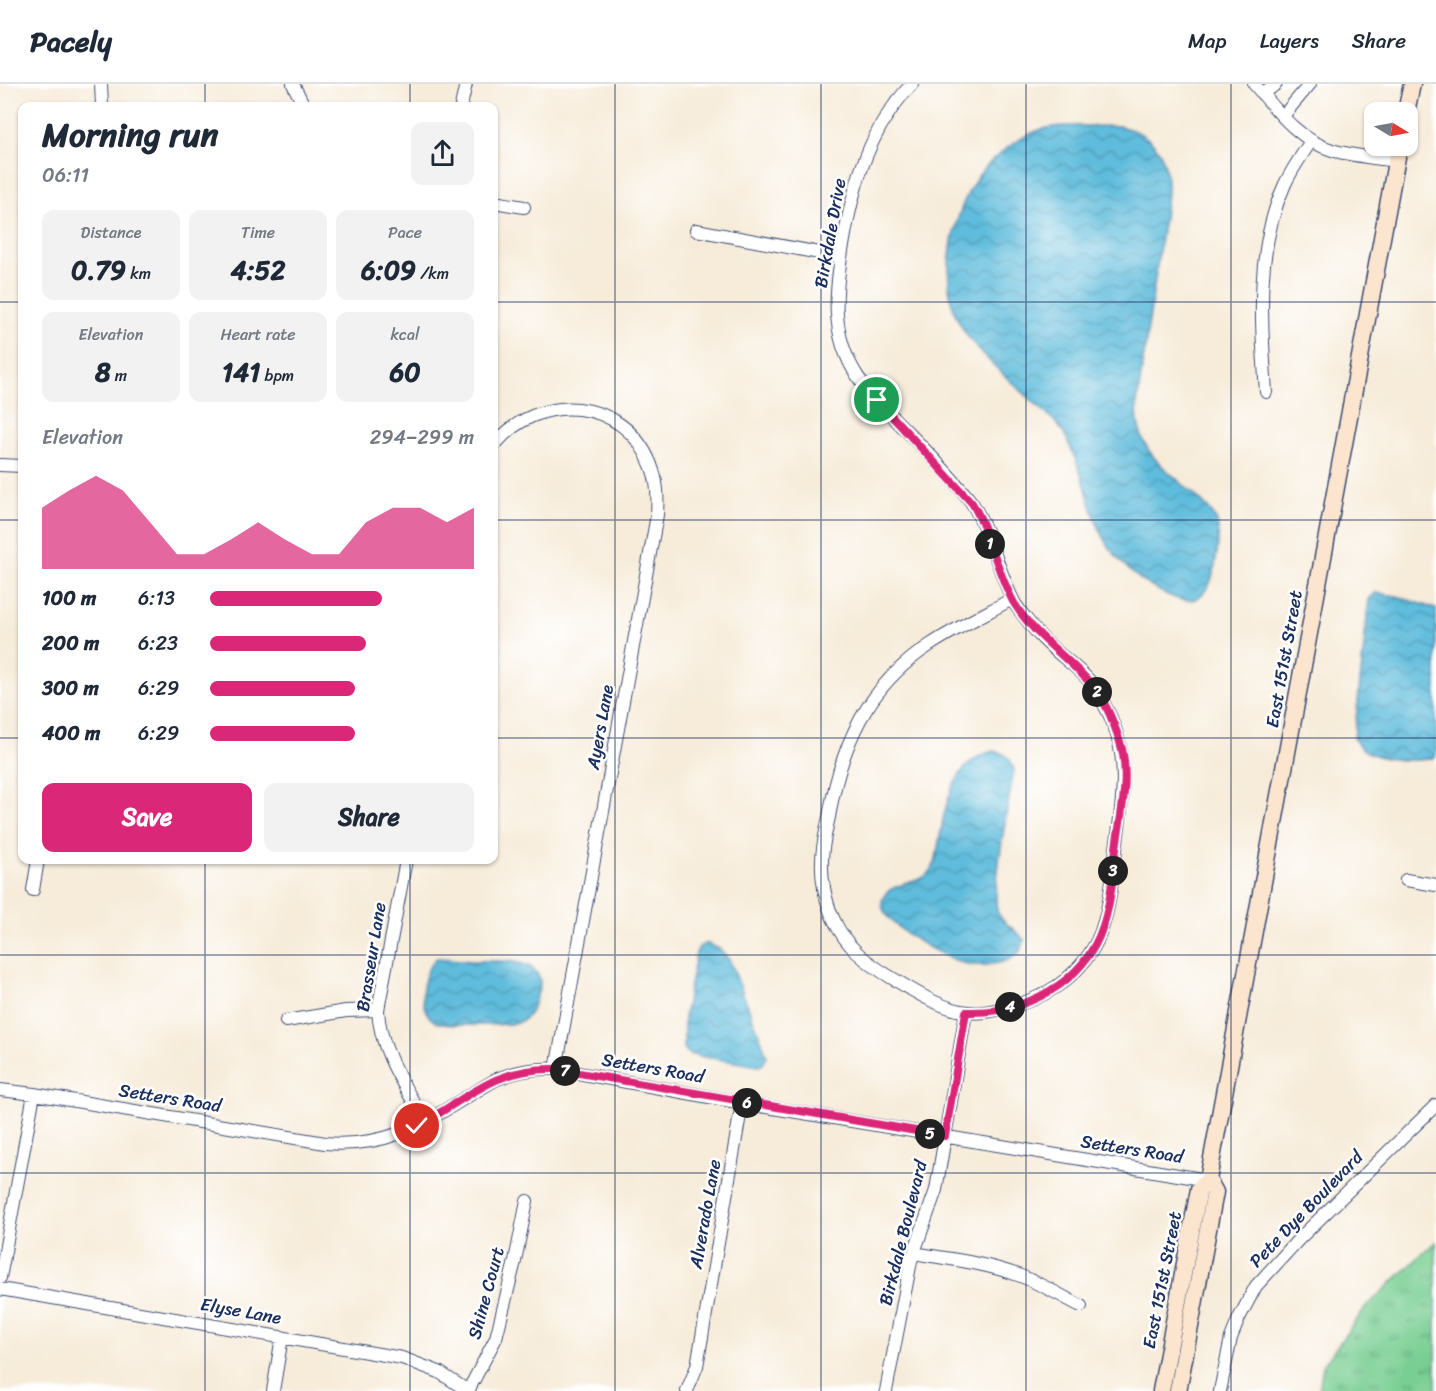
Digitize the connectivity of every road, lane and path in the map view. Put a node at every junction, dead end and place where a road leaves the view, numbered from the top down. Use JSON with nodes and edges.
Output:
{"nodes":[{"id":1,"x":101,"y":84,"type":"edge"},
{"id":2,"x":293,"y":84,"type":"edge"},
{"id":3,"x":466,"y":84,"type":"edge"},
{"id":4,"x":892,"y":84,"type":"edge"},
{"id":5,"x":1276,"y":84,"type":"edge"},
{"id":6,"x":1310,"y":84,"type":"edge"},
{"id":7,"x":1408,"y":84,"type":"edge"},
{"id":8,"x":1412,"y":84,"type":"edge"},
{"id":9,"x":908,"y":89,"type":"edge"},
{"id":10,"x":1258,"y":89,"type":"edge"},
{"id":11,"x":102,"y":102,"type":"edge"},
{"id":12,"x":302,"y":102,"type":"edge"},
{"id":13,"x":462,"y":102,"type":"edge"},
{"id":14,"x":1406,"y":102,"type":"edge"},
{"id":15,"x":1408,"y":102,"type":"edge"},
{"id":16,"x":1283,"y":116,"type":"junction"},
{"id":17,"x":1311,"y":141,"type":"junction"},
{"id":18,"x":1364,"y":151,"type":"edge"},
{"id":19,"x":1397,"y":156,"type":"edge"},
{"id":20,"x":498,"y":203,"type":"edge"},
{"id":21,"x":524,"y":207,"type":"dead end"},
{"id":22,"x":696,"y":230,"type":"dead end"},
{"id":23,"x":841,"y":257,"type":"junction"},
{"id":24,"x":1266,"y":392,"type":"dead end"},
{"id":25,"x":498,"y":440,"type":"edge"},
{"id":26,"x":0,"y":465,"type":"edge"},
{"id":27,"x":18,"y":466,"type":"edge"},
{"id":28,"x":1012,"y":599,"type":"junction"},
{"id":29,"x":37,"y":864,"type":"edge"},
{"id":30,"x":405,"y":864,"type":"edge"},
{"id":31,"x":1406,"y":880,"type":"dead end"},
{"id":32,"x":1436,"y":885,"type":"edge"},
{"id":33,"x":33,"y":890,"type":"dead end"},
{"id":34,"x":378,"y":1010,"type":"junction"},
{"id":35,"x":966,"y":1012,"type":"junction"},
{"id":36,"x":286,"y":1021,"type":"dead end"},
{"id":37,"x":556,"y":1069,"type":"junction"},
{"id":38,"x":0,"y":1090,"type":"edge"},
{"id":39,"x":34,"y":1094,"type":"junction"},
{"id":40,"x":742,"y":1103,"type":"junction"},
{"id":41,"x":1436,"y":1105,"type":"edge"},
{"id":42,"x":425,"y":1122,"type":"junction"},
{"id":43,"x":945,"y":1136,"type":"junction"},
{"id":44,"x":1208,"y":1180,"type":"junction"},
{"id":45,"x":527,"y":1201,"type":"dead end"},
{"id":46,"x":914,"y":1253,"type":"junction"},
{"id":47,"x":0,"y":1278,"type":"edge"},
{"id":48,"x":0,"y":1289,"type":"edge"},
{"id":49,"x":1081,"y":1306,"type":"dead end"},
{"id":50,"x":282,"y":1337,"type":"junction"},
{"id":51,"x":273,"y":1391,"type":"edge"},
{"id":52,"x":468,"y":1391,"type":"edge"},
{"id":53,"x":687,"y":1391,"type":"edge"},
{"id":54,"x":886,"y":1391,"type":"edge"},
{"id":55,"x":1161,"y":1391,"type":"edge"},
{"id":56,"x":1178,"y":1391,"type":"edge"},
{"id":57,"x":1220,"y":1391,"type":"edge"}],
"edges":[{"from":1,"to":11,"type":"street"},
{"from":2,"to":12,"type":"street"},
{"from":3,"to":13,"type":"street"},
{"from":4,"to":9,"type":"street"},
{"from":5,"to":10,"type":"street"},
{"from":6,"to":16,"type":"street"},
{"from":7,"to":14,"type":"street"},
{"from":8,"to":15,"type":"street"},
{"from":9,"to":23,"type":"street","name":"Birkdale Drive"},
{"from":10,"to":16,"type":"street"},
{"from":16,"to":17,"type":"street"},
{"from":17,"to":18,"type":"street"},
{"from":17,"to":24,"type":"street"},
{"from":19,"to":44,"type":"street","name":"East 151st Street"},
{"from":20,"to":21,"type":"street"},
{"from":22,"to":23,"type":"street"},
{"from":23,"to":28,"type":"street","name":"Birkdale Drive"},
{"from":25,"to":37,"type":"street","name":"Ayers Lane"},
{"from":26,"to":27,"type":"street"},
{"from":28,"to":35,"type":"street","name":"Birkdale Drive"},
{"from":28,"to":35,"type":"street"},
{"from":29,"to":33,"type":"street"},
{"from":30,"to":34,"type":"street","name":"Brasseur Lane"},
{"from":31,"to":32,"type":"street"},
{"from":34,"to":36,"type":"street"},
{"from":34,"to":42,"type":"street","name":"Brasseur Lane"},
{"from":35,"to":43,"type":"street","name":"Birkdale Boulevard"},
{"from":37,"to":40,"type":"street","name":"Setters Road"},
{"from":37,"to":42,"type":"street","name":"Setters Road"},
{"from":38,"to":39,"type":"street","name":"Setters Road"},
{"from":39,"to":42,"type":"street","name":"Setters Road"},
{"from":39,"to":47,"type":"street"},
{"from":40,"to":43,"type":"street","name":"Setters Road"},
{"from":40,"to":53,"type":"street","name":"Alverado Lane"},
{"from":41,"to":57,"type":"street","name":"Pete Dye Boulevard"},
{"from":43,"to":44,"type":"street","name":"Setters Road"},
{"from":43,"to":46,"type":"street","name":"Birkdale Boulevard"},
{"from":44,"to":55,"type":"street","name":"East 151st Street"},
{"from":44,"to":56,"type":"street","name":"East 151st Street"},
{"from":45,"to":52,"type":"street","name":"Shine Court"},
{"from":46,"to":49,"type":"street"},
{"from":46,"to":54,"type":"street","name":"Birkdale Boulevard"},
{"from":48,"to":50,"type":"street","name":"Elyse Lane"},
{"from":50,"to":51,"type":"street"},
{"from":50,"to":52,"type":"street","name":"Elyse Lane"}]}
